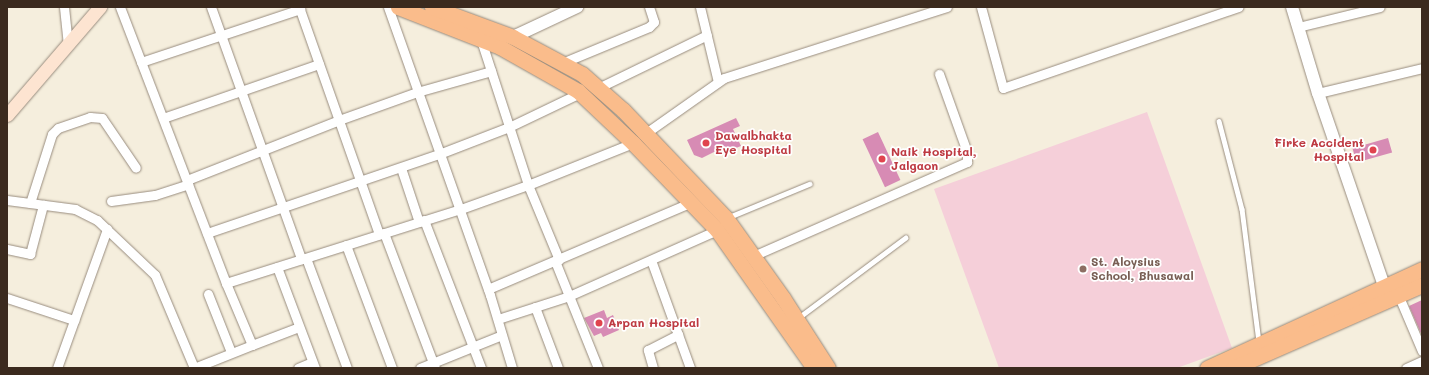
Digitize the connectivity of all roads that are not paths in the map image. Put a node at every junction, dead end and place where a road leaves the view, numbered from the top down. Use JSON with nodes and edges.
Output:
{"nodes":[{"id":1,"x":64,"y":7,"type":"edge"},
{"id":2,"x":100,"y":7,"type":"edge"},
{"id":3,"x":211,"y":7,"type":"edge"},
{"id":4,"x":388,"y":7,"type":"edge"},
{"id":5,"x":398,"y":7,"type":"edge"},
{"id":6,"x":577,"y":7,"type":"edge"},
{"id":7,"x":649,"y":7,"type":"edge"},
{"id":8,"x":700,"y":7,"type":"edge"},
{"id":9,"x":947,"y":7,"type":"edge"},
{"id":10,"x":981,"y":7,"type":"edge"},
{"id":11,"x":1238,"y":7,"type":"edge"},
{"id":12,"x":1292,"y":7,"type":"edge"},
{"id":13,"x":1380,"y":7,"type":"edge"},
{"id":14,"x":123,"y":8,"type":"edge"},
{"id":15,"x":300,"y":8,"type":"edge"},
{"id":16,"x":442,"y":9,"type":"edge"},
{"id":17,"x":1298,"y":27,"type":"junction"},
{"id":18,"x":707,"y":35,"type":"junction"},
{"id":19,"x":222,"y":36,"type":"junction"},
{"id":20,"x":513,"y":37,"type":"junction"},
{"id":21,"x":481,"y":40,"type":"junction"},
{"id":22,"x":68,"y":44,"type":"junction"},
{"id":23,"x":141,"y":62,"type":"junction"},
{"id":24,"x":562,"y":63,"type":"junction"},
{"id":25,"x":319,"y":64,"type":"junction"},
{"id":26,"x":1422,"y":68,"type":"edge"},
{"id":27,"x":491,"y":71,"type":"junction"},
{"id":28,"x":939,"y":74,"type":"dead end"},
{"id":29,"x":718,"y":82,"type":"junction"},
{"id":30,"x":598,"y":88,"type":"junction"},
{"id":31,"x":241,"y":90,"type":"junction"},
{"id":32,"x":417,"y":92,"type":"junction"},
{"id":33,"x":580,"y":92,"type":"junction"},
{"id":34,"x":1318,"y":93,"type":"junction"},
{"id":35,"x":7,"y":115,"type":"edge"},
{"id":36,"x":163,"y":118,"type":"junction"},
{"id":37,"x":339,"y":120,"type":"junction"},
{"id":38,"x":1219,"y":121,"type":"dead end"},
{"id":39,"x":509,"y":127,"type":"junction"},
{"id":40,"x":646,"y":133,"type":"junction"},
{"id":41,"x":633,"y":143,"type":"junction"},
{"id":42,"x":262,"y":149,"type":"junction"},
{"id":43,"x":439,"y":154,"type":"junction"},
{"id":44,"x":136,"y":168,"type":"dead end"},
{"id":45,"x":401,"y":168,"type":"junction"},
{"id":46,"x":188,"y":182,"type":"junction"},
{"id":47,"x":361,"y":182,"type":"junction"},
{"id":48,"x":809,"y":184,"type":"dead end"},
{"id":49,"x":528,"y":185,"type":"junction"},
{"id":50,"x":7,"y":200,"type":"edge"},
{"id":51,"x":111,"y":201,"type":"dead end"},
{"id":52,"x":692,"y":202,"type":"junction"},
{"id":53,"x":30,"y":203,"type":"junction"},
{"id":54,"x":43,"y":205,"type":"junction"},
{"id":55,"x":283,"y":208,"type":"junction"},
{"id":56,"x":458,"y":210,"type":"junction"},
{"id":57,"x":421,"y":221,"type":"junction"},
{"id":58,"x":722,"y":224,"type":"junction"},
{"id":59,"x":107,"y":229,"type":"junction"},
{"id":60,"x":207,"y":233,"type":"junction"},
{"id":61,"x":382,"y":234,"type":"junction"},
{"id":62,"x":905,"y":238,"type":"dead end"},
{"id":63,"x":346,"y":245,"type":"junction"},
{"id":64,"x":7,"y":249,"type":"edge"},
{"id":65,"x":753,"y":256,"type":"junction"},
{"id":66,"x":303,"y":258,"type":"junction"},
{"id":67,"x":651,"y":260,"type":"junction"},
{"id":68,"x":557,"y":261,"type":"junction"},
{"id":69,"x":277,"y":267,"type":"junction"},
{"id":70,"x":1422,"y":269,"type":"edge"},
{"id":71,"x":226,"y":283,"type":"junction"},
{"id":72,"x":1422,"y":285,"type":"edge"},
{"id":73,"x":488,"y":289,"type":"junction"},
{"id":74,"x":1391,"y":290,"type":"junction"},
{"id":75,"x":208,"y":294,"type":"dead end"},
{"id":76,"x":569,"y":296,"type":"junction"},
{"id":77,"x":7,"y":298,"type":"edge"},
{"id":78,"x":535,"y":307,"type":"junction"},
{"id":79,"x":498,"y":319,"type":"junction"},
{"id":80,"x":797,"y":319,"type":"junction"},
{"id":81,"x":74,"y":320,"type":"junction"},
{"id":82,"x":299,"y":328,"type":"junction"},
{"id":83,"x":502,"y":335,"type":"junction"},
{"id":84,"x":678,"y":335,"type":"junction"},
{"id":85,"x":1260,"y":343,"type":"junction"},
{"id":86,"x":252,"y":345,"type":"junction"},
{"id":87,"x":474,"y":347,"type":"junction"},
{"id":88,"x":1422,"y":351,"type":"edge"},
{"id":89,"x":231,"y":352,"type":"junction"},
{"id":90,"x":1422,"y":361,"type":"edge"},
{"id":91,"x":314,"y":365,"type":"edge"},
{"id":92,"x":434,"y":365,"type":"edge"},
{"id":93,"x":57,"y":368,"type":"edge"},
{"id":94,"x":194,"y":368,"type":"edge"},
{"id":95,"x":298,"y":368,"type":"edge"},
{"id":96,"x":347,"y":368,"type":"edge"},
{"id":97,"x":392,"y":368,"type":"edge"},
{"id":98,"x":420,"y":368,"type":"edge"},
{"id":99,"x":481,"y":368,"type":"edge"},
{"id":100,"x":512,"y":368,"type":"edge"},
{"id":101,"x":558,"y":368,"type":"edge"},
{"id":102,"x":598,"y":368,"type":"edge"},
{"id":103,"x":653,"y":368,"type":"edge"},
{"id":104,"x":690,"y":368,"type":"edge"},
{"id":105,"x":814,"y":368,"type":"edge"},
{"id":106,"x":828,"y":368,"type":"edge"},
{"id":107,"x":1206,"y":368,"type":"edge"},
{"id":108,"x":1233,"y":368,"type":"edge"},
{"id":109,"x":1406,"y":368,"type":"edge"}],
"edges":[{"from":1,"to":22,"type":"street"},
{"from":2,"to":22,"type":"main road"},
{"from":3,"to":19,"type":"street"},
{"from":4,"to":32,"type":"street"},
{"from":5,"to":21,"type":"main road"},
{"from":6,"to":20,"type":"street"},
{"from":7,"to":24,"type":"street"},
{"from":8,"to":18,"type":"street"},
{"from":9,"to":29,"type":"street"},
{"from":10,"to":11,"type":"street"},
{"from":12,"to":17,"type":"street"},
{"from":13,"to":17,"type":"street"},
{"from":14,"to":23,"type":"street"},
{"from":15,"to":19,"type":"street"},
{"from":15,"to":25,"type":"street"},
{"from":16,"to":20,"type":"main road"},
{"from":17,"to":34,"type":"street"},
{"from":18,"to":29,"type":"street"},
{"from":18,"to":30,"type":"street"},
{"from":19,"to":23,"type":"street"},
{"from":19,"to":31,"type":"street"},
{"from":20,"to":24,"type":"main road"},
{"from":21,"to":27,"type":"street"},
{"from":21,"to":33,"type":"main road"},
{"from":22,"to":35,"type":"main road"},
{"from":23,"to":36,"type":"street"},
{"from":24,"to":30,"type":"main road"},
{"from":25,"to":31,"type":"street"},
{"from":25,"to":37,"type":"street"},
{"from":26,"to":34,"type":"street"},
{"from":27,"to":32,"type":"street"},
{"from":27,"to":39,"type":"street"},
{"from":28,"to":65,"type":"street"},
{"from":29,"to":40,"type":"street"},
{"from":30,"to":40,"type":"main road"},
{"from":31,"to":36,"type":"street"},
{"from":31,"to":42,"type":"street"},
{"from":32,"to":37,"type":"street"},
{"from":32,"to":43,"type":"street"},
{"from":33,"to":39,"type":"street"},
{"from":33,"to":41,"type":"main road"},
{"from":34,"to":74,"type":"street"},
{"from":36,"to":46,"type":"street"},
{"from":37,"to":42,"type":"street"},
{"from":37,"to":47,"type":"street"},
{"from":38,"to":85,"type":"lane"},
{"from":39,"to":43,"type":"street"},
{"from":39,"to":49,"type":"street"},
{"from":40,"to":58,"type":"main road"},
{"from":41,"to":49,"type":"street"},
{"from":41,"to":52,"type":"main road"},
{"from":42,"to":46,"type":"street"},
{"from":42,"to":55,"type":"street"},
{"from":43,"to":45,"type":"street"},
{"from":43,"to":56,"type":"street"},
{"from":44,"to":53,"type":"street"},
{"from":45,"to":47,"type":"street"},
{"from":45,"to":57,"type":"street"},
{"from":46,"to":51,"type":"street"},
{"from":46,"to":60,"type":"street"},
{"from":47,"to":55,"type":"street"},
{"from":47,"to":61,"type":"street"},
{"from":48,"to":58,"type":"lane"},
{"from":49,"to":56,"type":"street"},
{"from":49,"to":68,"type":"street"},
{"from":50,"to":53,"type":"street"},
{"from":52,"to":58,"type":"main road"},
{"from":52,"to":68,"type":"street"},
{"from":53,"to":54,"type":"street"},
{"from":54,"to":59,"type":"street"},
{"from":54,"to":64,"type":"street"},
{"from":55,"to":60,"type":"street"},
{"from":55,"to":66,"type":"street"},
{"from":56,"to":57,"type":"street"},
{"from":56,"to":73,"type":"street"},
{"from":57,"to":61,"type":"street"},
{"from":57,"to":87,"type":"street"},
{"from":58,"to":65,"type":"main road"},
{"from":58,"to":67,"type":"street"},
{"from":58,"to":105,"type":"main road"},
{"from":59,"to":81,"type":"street"},
{"from":59,"to":94,"type":"street"},
{"from":60,"to":71,"type":"street"},
{"from":61,"to":63,"type":"street"},
{"from":61,"to":92,"type":"street"},
{"from":62,"to":80,"type":"lane"},
{"from":63,"to":66,"type":"street"},
{"from":63,"to":97,"type":"street"},
{"from":65,"to":80,"type":"main road"},
{"from":66,"to":69,"type":"street"},
{"from":66,"to":96,"type":"street"},
{"from":67,"to":76,"type":"street"},
{"from":67,"to":84,"type":"street"},
{"from":68,"to":73,"type":"street"},
{"from":68,"to":76,"type":"street"},
{"from":69,"to":71,"type":"street"},
{"from":69,"to":82,"type":"street"},
{"from":70,"to":74,"type":"main road"},
{"from":71,"to":86,"type":"street"},
{"from":72,"to":74,"type":"main road"},
{"from":73,"to":79,"type":"street"},
{"from":74,"to":85,"type":"main road"},
{"from":74,"to":88,"type":"street"},
{"from":74,"to":108,"type":"main road"},
{"from":75,"to":89,"type":"street"},
{"from":76,"to":78,"type":"street"},
{"from":76,"to":102,"type":"street"},
{"from":77,"to":81,"type":"street"},
{"from":78,"to":79,"type":"street"},
{"from":78,"to":101,"type":"street"},
{"from":79,"to":83,"type":"street"},
{"from":80,"to":106,"type":"main road"},
{"from":81,"to":93,"type":"street"},
{"from":82,"to":86,"type":"street"},
{"from":82,"to":91,"type":"street"},
{"from":83,"to":87,"type":"street"},
{"from":83,"to":100,"type":"street"},
{"from":84,"to":103,"type":"street"},
{"from":84,"to":104,"type":"street"},
{"from":85,"to":107,"type":"main road"},
{"from":86,"to":89,"type":"street"},
{"from":87,"to":92,"type":"street"},
{"from":87,"to":99,"type":"street"},
{"from":89,"to":94,"type":"street"},
{"from":90,"to":109,"type":"street"},
{"from":91,"to":95,"type":"street"},
{"from":92,"to":98,"type":"street"}]}
